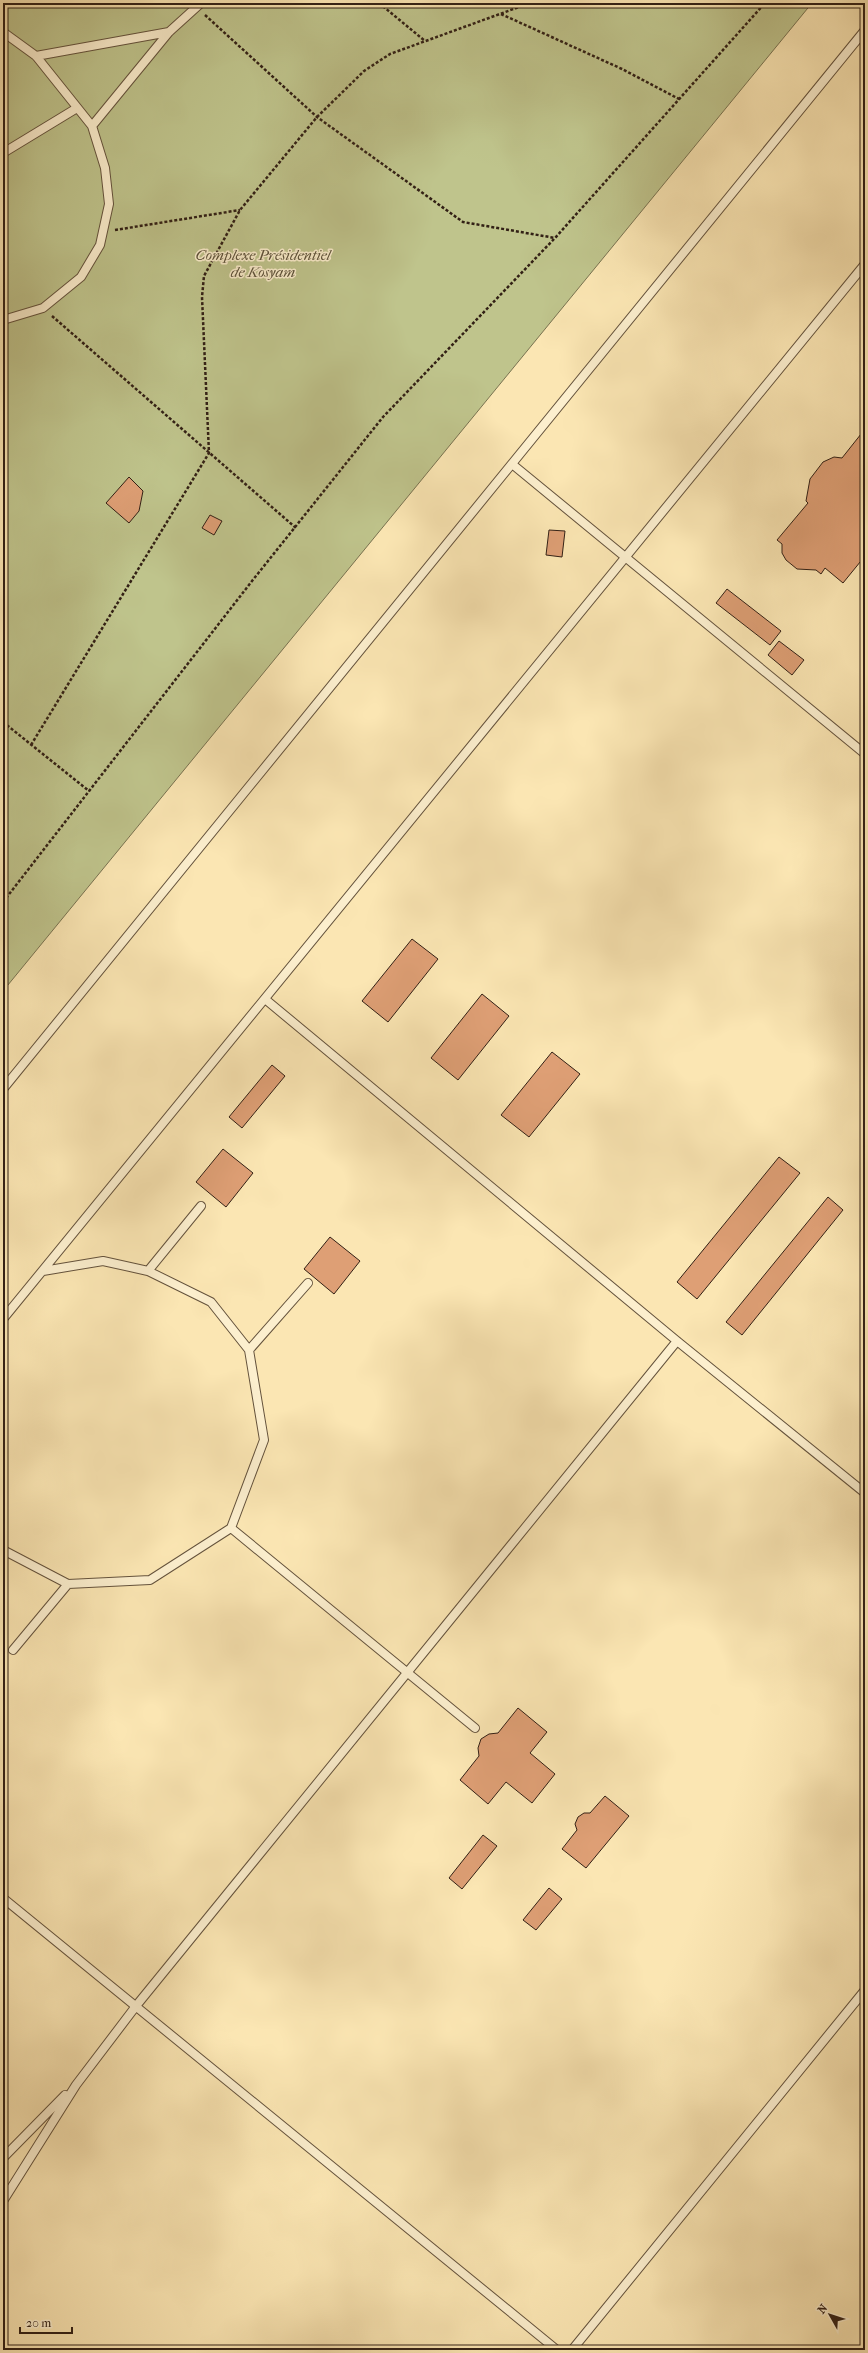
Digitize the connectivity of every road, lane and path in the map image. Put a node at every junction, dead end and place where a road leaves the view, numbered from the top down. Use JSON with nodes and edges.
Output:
{"nodes":[{"id":1,"x":379,"y":3,"type":"edge"},
{"id":2,"x":530,"y":3,"type":"edge"},
{"id":3,"x":765,"y":3,"type":"edge"},
{"id":4,"x":199,"y":5,"type":"edge"},
{"id":5,"x":500,"y":14,"type":"junction"},
{"id":6,"x":865,"y":30,"type":"edge"},
{"id":7,"x":3,"y":32,"type":"edge"},
{"id":8,"x":169,"y":32,"type":"junction"},
{"id":9,"x":425,"y":40,"type":"junction"},
{"id":10,"x":36,"y":56,"type":"junction"},
{"id":11,"x":679,"y":99,"type":"junction"},
{"id":12,"x":77,"y":108,"type":"junction"},
{"id":13,"x":317,"y":117,"type":"junction"},
{"id":14,"x":92,"y":126,"type":"junction"},
{"id":15,"x":3,"y":153,"type":"edge"},
{"id":16,"x":240,"y":210,"type":"junction"},
{"id":17,"x":104,"y":232,"type":"junction"},
{"id":18,"x":555,"y":238,"type":"junction"},
{"id":19,"x":865,"y":264,"type":"edge"},
{"id":20,"x":43,"y":308,"type":"junction"},
{"id":21,"x":3,"y":320,"type":"edge"},
{"id":22,"x":209,"y":453,"type":"junction"},
{"id":23,"x":512,"y":464,"type":"junction"},
{"id":24,"x":296,"y":528,"type":"junction"},
{"id":25,"x":626,"y":557,"type":"junction"},
{"id":26,"x":3,"y":722,"type":"edge"},
{"id":27,"x":31,"y":745,"type":"junction"},
{"id":28,"x":865,"y":754,"type":"edge"},
{"id":29,"x":89,"y":791,"type":"junction"},
{"id":30,"x":3,"y":902,"type":"edge"},
{"id":31,"x":265,"y":999,"type":"junction"},
{"id":32,"x":3,"y":1089,"type":"edge"},
{"id":33,"x":201,"y":1206,"type":"dead end"},
{"id":34,"x":43,"y":1271,"type":"junction"},
{"id":35,"x":148,"y":1271,"type":"junction"},
{"id":36,"x":308,"y":1283,"type":"dead end"},
{"id":37,"x":3,"y":1319,"type":"edge"},
{"id":38,"x":677,"y":1341,"type":"junction"},
{"id":39,"x":249,"y":1350,"type":"junction"},
{"id":40,"x":865,"y":1493,"type":"edge"},
{"id":41,"x":230,"y":1528,"type":"junction"},
{"id":42,"x":3,"y":1550,"type":"edge"},
{"id":43,"x":68,"y":1584,"type":"junction"},
{"id":44,"x":13,"y":1650,"type":"dead end"},
{"id":45,"x":407,"y":1673,"type":"junction"},
{"id":46,"x":475,"y":1728,"type":"dead end"},
{"id":47,"x":3,"y":1898,"type":"edge"},
{"id":48,"x":865,"y":1990,"type":"edge"},
{"id":49,"x":136,"y":2006,"type":"junction"},
{"id":50,"x":76,"y":2085,"type":"junction"},
{"id":51,"x":3,"y":2158,"type":"edge"},
{"id":52,"x":3,"y":2201,"type":"edge"},
{"id":53,"x":557,"y":2350,"type":"edge"},
{"id":54,"x":572,"y":2350,"type":"edge"}],
"edges":[{"from":1,"to":9,"type":"path"},
{"from":2,"to":5,"type":"path"},
{"from":3,"to":11,"type":"path"},
{"from":4,"to":8,"type":"lane"},
{"from":4,"to":13,"type":"path"},
{"from":5,"to":9,"type":"path"},
{"from":5,"to":11,"type":"path"},
{"from":6,"to":23,"type":"lane"},
{"from":7,"to":10,"type":"lane"},
{"from":8,"to":10,"type":"lane"},
{"from":8,"to":14,"type":"lane"},
{"from":9,"to":13,"type":"path"},
{"from":10,"to":12,"type":"lane"},
{"from":11,"to":18,"type":"path"},
{"from":12,"to":14,"type":"lane"},
{"from":12,"to":15,"type":"lane"},
{"from":13,"to":16,"type":"path"},
{"from":13,"to":18,"type":"path"},
{"from":14,"to":17,"type":"lane"},
{"from":16,"to":17,"type":"path"},
{"from":16,"to":22,"type":"path"},
{"from":17,"to":20,"type":"lane"},
{"from":18,"to":24,"type":"path"},
{"from":19,"to":25,"type":"lane"},
{"from":20,"to":21,"type":"lane"},
{"from":20,"to":22,"type":"path"},
{"from":22,"to":24,"type":"path"},
{"from":22,"to":27,"type":"path"},
{"from":23,"to":25,"type":"lane"},
{"from":23,"to":32,"type":"lane"},
{"from":24,"to":29,"type":"path"},
{"from":25,"to":28,"type":"lane"},
{"from":25,"to":31,"type":"lane"},
{"from":26,"to":27,"type":"path"},
{"from":27,"to":29,"type":"path"},
{"from":29,"to":30,"type":"path"},
{"from":31,"to":34,"type":"lane"},
{"from":31,"to":38,"type":"lane"},
{"from":33,"to":35,"type":"lane"},
{"from":34,"to":35,"type":"lane"},
{"from":34,"to":37,"type":"lane"},
{"from":35,"to":39,"type":"lane"},
{"from":36,"to":39,"type":"lane"},
{"from":38,"to":40,"type":"lane"},
{"from":38,"to":45,"type":"lane"},
{"from":39,"to":41,"type":"lane"},
{"from":41,"to":43,"type":"lane"},
{"from":41,"to":45,"type":"lane"},
{"from":42,"to":43,"type":"lane"},
{"from":43,"to":44,"type":"lane"},
{"from":45,"to":46,"type":"lane"},
{"from":45,"to":49,"type":"lane"},
{"from":47,"to":49,"type":"lane"},
{"from":48,"to":54,"type":"lane"},
{"from":49,"to":50,"type":"lane"},
{"from":49,"to":53,"type":"lane"},
{"from":50,"to":51,"type":"lane"},
{"from":50,"to":52,"type":"lane"}]}
